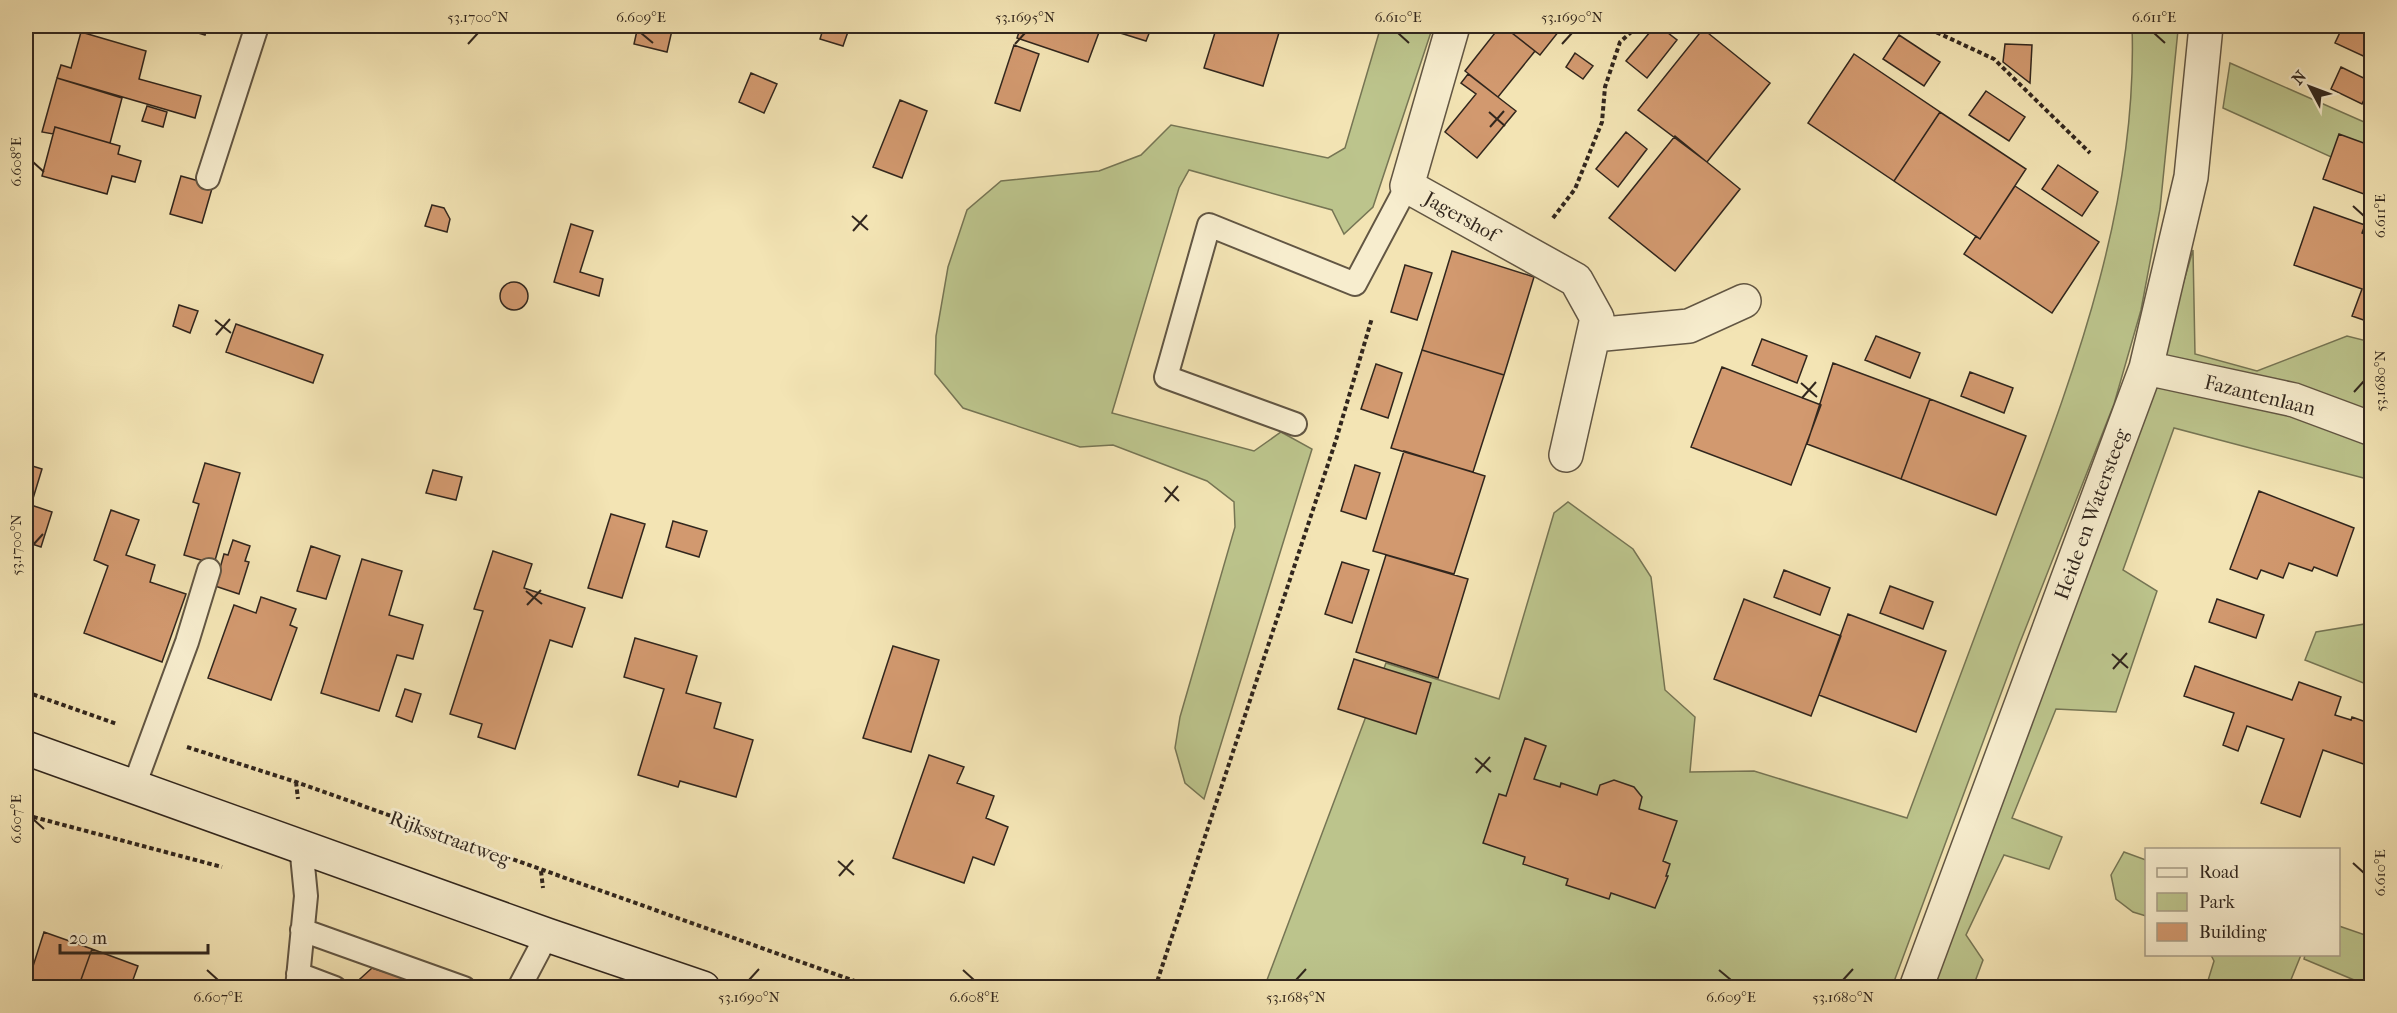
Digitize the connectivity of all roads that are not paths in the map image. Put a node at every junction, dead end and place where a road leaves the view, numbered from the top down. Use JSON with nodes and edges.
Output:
{"nodes":[{"id":1,"x":256,"y":26,"type":"edge"},
{"id":2,"x":1453,"y":26,"type":"edge"},
{"id":3,"x":2206,"y":26,"type":"edge"},
{"id":4,"x":207,"y":178,"type":"dead end"},
{"id":5,"x":1407,"y":186,"type":"junction"},
{"id":6,"x":1744,"y":301,"type":"dead end"},
{"id":7,"x":1594,"y":335,"type":"junction"},
{"id":8,"x":2146,"y":368,"type":"junction"},
{"id":9,"x":1295,"y":424,"type":"dead end"},
{"id":10,"x":2372,"y":429,"type":"edge"},
{"id":11,"x":1566,"y":455,"type":"dead end"},
{"id":12,"x":209,"y":570,"type":"dead end"},
{"id":13,"x":26,"y":748,"type":"edge"},
{"id":14,"x":134,"y":786,"type":"junction"},
{"id":15,"x":301,"y":845,"type":"junction"},
{"id":16,"x":302,"y":930,"type":"junction"},
{"id":17,"x":547,"y":935,"type":"junction"},
{"id":18,"x":297,"y":981,"type":"edge"},
{"id":19,"x":335,"y":987,"type":"edge"},
{"id":20,"x":464,"y":987,"type":"edge"},
{"id":21,"x":519,"y":987,"type":"edge"},
{"id":22,"x":703,"y":987,"type":"edge"},
{"id":23,"x":1916,"y":987,"type":"edge"}],
"edges":[{"from":1,"to":4,"type":"lane"},
{"from":2,"to":5,"type":"street","name":"Jagershof"},
{"from":3,"to":8,"type":"street","name":"Heide en Watersteeg"},
{"from":5,"to":7,"type":"street","name":"Jagershof"},
{"from":5,"to":9,"type":"lane"},
{"from":6,"to":7,"type":"street"},
{"from":7,"to":11,"type":"street","name":"Jagershof"},
{"from":8,"to":10,"type":"street","name":"Fazantenlaan"},
{"from":8,"to":23,"type":"street","name":"Heide en Watersteeg"},
{"from":12,"to":14,"type":"lane"},
{"from":13,"to":14,"type":"street"},
{"from":14,"to":15,"type":"street"},
{"from":15,"to":16,"type":"lane"},
{"from":15,"to":17,"type":"street"},
{"from":16,"to":18,"type":"lane"},
{"from":16,"to":20,"type":"lane"},
{"from":17,"to":21,"type":"lane"},
{"from":17,"to":22,"type":"street"},
{"from":18,"to":19,"type":"lane"}]}
